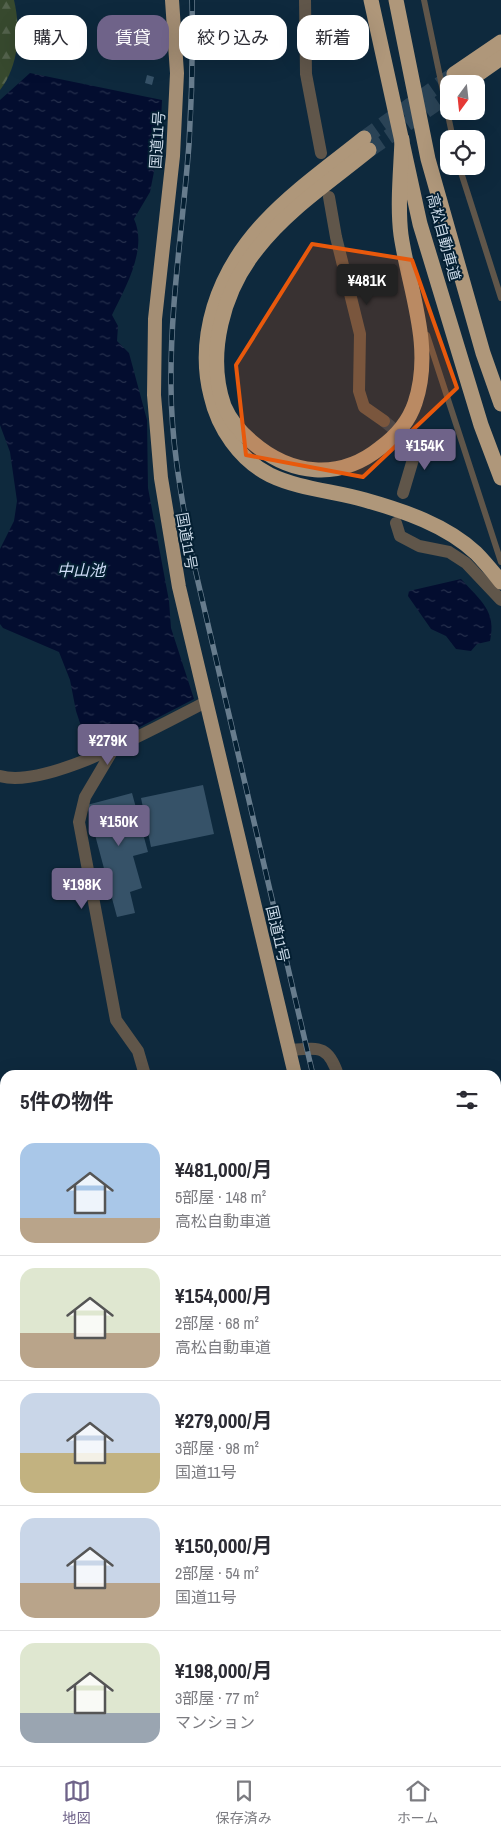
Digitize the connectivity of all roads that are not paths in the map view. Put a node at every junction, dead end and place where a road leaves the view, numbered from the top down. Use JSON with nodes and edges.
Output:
{"nodes":[{"id":1,"x":172,"y":0,"type":"edge"},
{"id":2,"x":305,"y":0,"type":"edge"},
{"id":3,"x":371,"y":0,"type":"edge"},
{"id":4,"x":396,"y":0,"type":"edge"},
{"id":5,"x":424,"y":0,"type":"edge"},
{"id":6,"x":501,"y":42,"type":"edge"},
{"id":7,"x":501,"y":58,"type":"edge"},
{"id":8,"x":464,"y":75,"type":"tunnel mouth"},
{"id":9,"x":467,"y":75,"type":"tunnel mouth"},
{"id":10,"x":451,"y":130,"type":"edge"},
{"id":11,"x":402,"y":139,"type":"junction"},
{"id":12,"x":321,"y":153,"type":"dead end"},
{"id":13,"x":463,"y":175,"type":"edge"},
{"id":14,"x":329,"y":197,"type":"dead end"},
{"id":15,"x":501,"y":298,"type":"edge"},
{"id":16,"x":417,"y":305,"type":"junction"},
{"id":17,"x":501,"y":404,"type":"edge"},
{"id":18,"x":384,"y":422,"type":"tunnel mouth"},
{"id":19,"x":412,"y":444,"type":"dead end"},
{"id":20,"x":501,"y":478,"type":"edge"},
{"id":21,"x":403,"y":492,"type":"dead end"},
{"id":22,"x":396,"y":523,"type":"dead end"},
{"id":23,"x":501,"y":562,"type":"edge"},
{"id":24,"x":501,"y":582,"type":"edge"},
{"id":25,"x":501,"y":600,"type":"edge"},
{"id":26,"x":206,"y":702,"type":"junction"},
{"id":27,"x":114,"y":748,"type":"junction"},
{"id":28,"x":0,"y":776,"type":"edge"},
{"id":29,"x":289,"y":1050,"type":"junction"},
{"id":30,"x":144,"y":1070,"type":"edge"},
{"id":31,"x":294,"y":1070,"type":"edge"},
{"id":32,"x":336,"y":1070,"type":"edge"}],
"edges":[{"from":1,"to":26,"type":"highway","name":"国道11号"},
{"from":2,"to":12,"type":"street"},
{"from":3,"to":11,"type":"highway","name":"高松自動車道"},
{"from":4,"to":17,"type":"highway","name":"高松自動車道"},
{"from":5,"to":10,"type":"lane"},
{"from":6,"to":8,"type":"highway"},
{"from":7,"to":9,"type":"highway"},
{"from":11,"to":16,"type":"highway"},
{"from":11,"to":20,"type":"highway","name":"高松自動車道"},
{"from":13,"to":15,"type":"lane"},
{"from":14,"to":18,"type":"street"},
{"from":16,"to":23,"type":"lane"},
{"from":16,"to":24,"type":"highway"},
{"from":19,"to":21,"type":"street"},
{"from":22,"to":25,"type":"street"},
{"from":26,"to":27,"type":"street"},
{"from":26,"to":29,"type":"highway","name":"国道11号"},
{"from":27,"to":28,"type":"street"},
{"from":27,"to":30,"type":"street"},
{"from":29,"to":31,"type":"highway","name":"国道11号"},
{"from":29,"to":32,"type":"street"}]}
